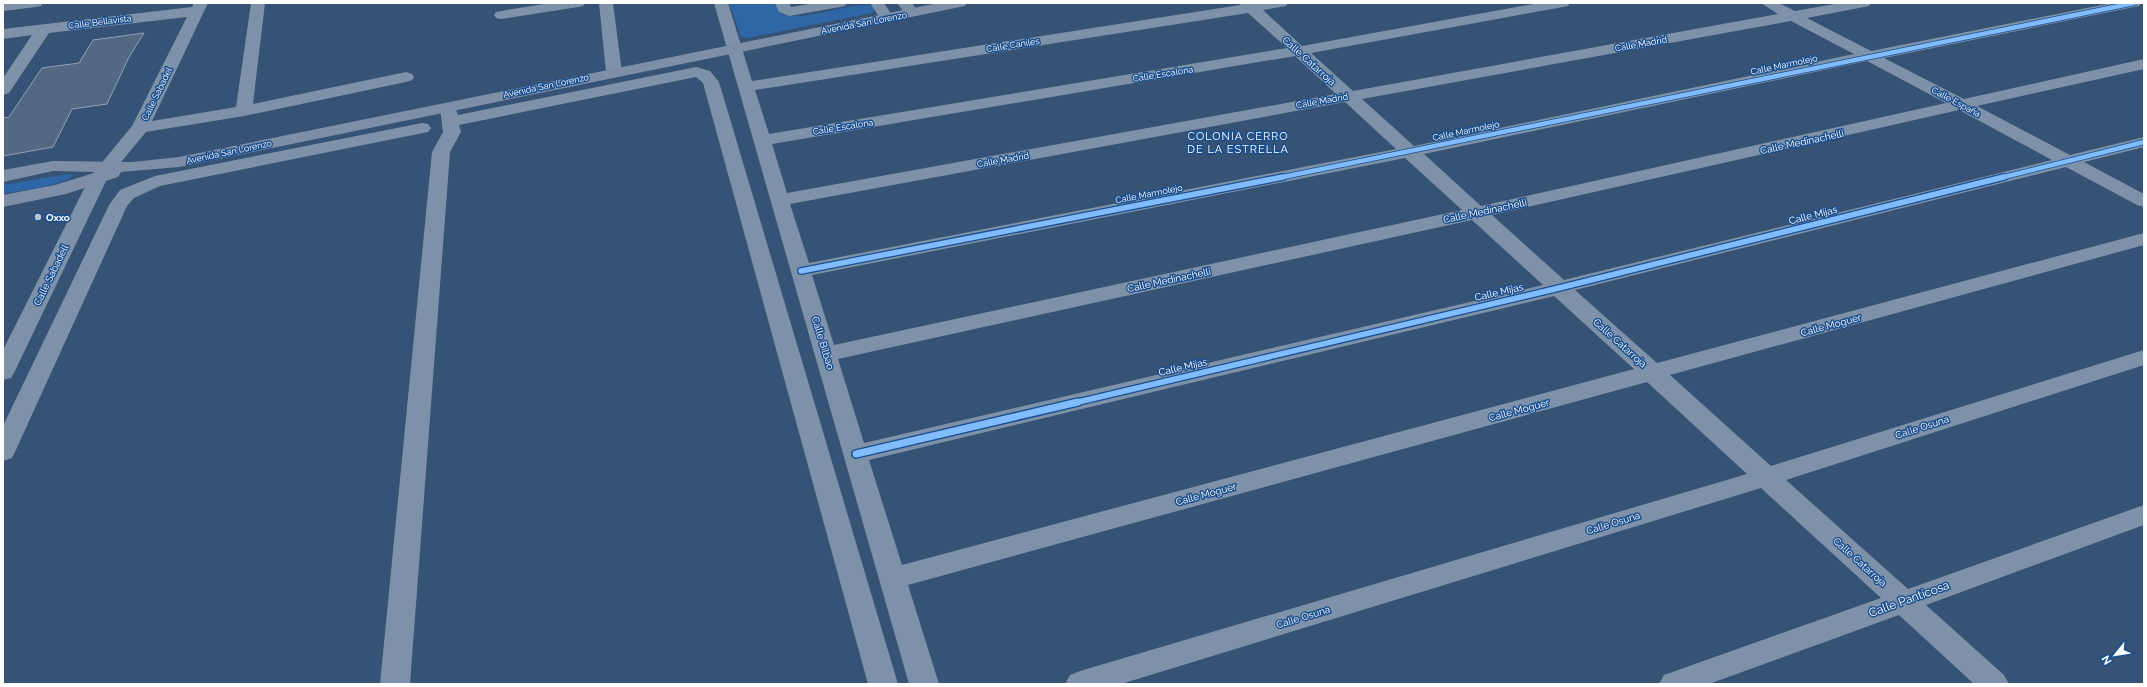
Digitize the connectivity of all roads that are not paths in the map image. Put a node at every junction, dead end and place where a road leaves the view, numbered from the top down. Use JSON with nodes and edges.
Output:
{"nodes":[{"id":1,"x":36,"y":3,"type":"edge"},
{"id":2,"x":258,"y":3,"type":"edge"},
{"id":3,"x":578,"y":3,"type":"edge"},
{"id":4,"x":606,"y":3,"type":"edge"},
{"id":5,"x":721,"y":3,"type":"edge"},
{"id":6,"x":782,"y":3,"type":"edge"},
{"id":7,"x":840,"y":3,"type":"edge"},
{"id":8,"x":877,"y":3,"type":"edge"},
{"id":9,"x":960,"y":3,"type":"edge"},
{"id":10,"x":1281,"y":3,"type":"edge"},
{"id":11,"x":1562,"y":3,"type":"edge"},
{"id":12,"x":1768,"y":3,"type":"edge"},
{"id":13,"x":1864,"y":3,"type":"edge"},
{"id":14,"x":2134,"y":3,"type":"edge"},
{"id":15,"x":1248,"y":5,"type":"edge"},
{"id":16,"x":3,"y":7,"type":"edge"},
{"id":17,"x":198,"y":7,"type":"edge"},
{"id":18,"x":908,"y":8,"type":"edge"},
{"id":19,"x":501,"y":15,"type":"dead end"},
{"id":20,"x":1794,"y":17,"type":"junction"},
{"id":21,"x":887,"y":18,"type":"junction"},
{"id":22,"x":44,"y":29,"type":"junction"},
{"id":23,"x":3,"y":34,"type":"edge"},
{"id":24,"x":734,"y":49,"type":"junction"},
{"id":25,"x":1299,"y":51,"type":"junction"},
{"id":26,"x":1869,"y":56,"type":"junction"},
{"id":27,"x":2144,"y":64,"type":"edge"},
{"id":28,"x":614,"y":72,"type":"junction"},
{"id":29,"x":406,"y":77,"type":"dead end"},
{"id":30,"x":746,"y":87,"type":"junction"},
{"id":31,"x":3,"y":90,"type":"edge"},
{"id":32,"x":1348,"y":96,"type":"junction"},
{"id":33,"x":1965,"y":106,"type":"junction"},
{"id":34,"x":244,"y":111,"type":"junction"},
{"id":35,"x":449,"y":114,"type":"junction"},
{"id":36,"x":419,"y":121,"type":"junction"},
{"id":37,"x":140,"y":128,"type":"junction"},
{"id":38,"x":762,"y":140,"type":"junction"},
{"id":39,"x":2144,"y":142,"type":"edge"},
{"id":40,"x":441,"y":152,"type":"junction"},
{"id":41,"x":1410,"y":152,"type":"junction"},
{"id":42,"x":2069,"y":161,"type":"junction"},
{"id":43,"x":103,"y":172,"type":"junction"},
{"id":44,"x":3,"y":176,"type":"edge"},
{"id":45,"x":780,"y":200,"type":"junction"},
{"id":46,"x":3,"y":201,"type":"edge"},
{"id":47,"x":2144,"y":201,"type":"edge"},
{"id":48,"x":1477,"y":213,"type":"junction"},
{"id":49,"x":2144,"y":239,"type":"edge"},
{"id":50,"x":801,"y":271,"type":"junction"},
{"id":51,"x":1559,"y":288,"type":"junction"},
{"id":52,"x":826,"y":354,"type":"junction"},
{"id":53,"x":2144,"y":357,"type":"edge"},
{"id":54,"x":3,"y":373,"type":"edge"},
{"id":55,"x":1653,"y":374,"type":"junction"},
{"id":56,"x":3,"y":452,"type":"edge"},
{"id":57,"x":856,"y":454,"type":"junction"},
{"id":58,"x":1766,"y":477,"type":"junction"},
{"id":59,"x":2144,"y":515,"type":"edge"},
{"id":60,"x":893,"y":578,"type":"junction"},
{"id":61,"x":1903,"y":601,"type":"junction"},
{"id":62,"x":395,"y":684,"type":"edge"},
{"id":63,"x":884,"y":684,"type":"edge"},
{"id":64,"x":924,"y":684,"type":"edge"},
{"id":65,"x":1080,"y":684,"type":"edge"},
{"id":66,"x":1674,"y":684,"type":"edge"},
{"id":67,"x":1994,"y":684,"type":"edge"}],
"edges":[{"from":1,"to":16,"type":"street"},
{"from":2,"to":34,"type":"street"},
{"from":3,"to":19,"type":"street"},
{"from":4,"to":28,"type":"street"},
{"from":5,"to":24,"type":"street","name":"Calle Bilbao"},
{"from":6,"to":7,"type":"street"},
{"from":8,"to":21,"type":"street"},
{"from":9,"to":18,"type":"main road","name":"Avenida San Lorenzo"},
{"from":10,"to":15,"type":"street","name":"Calle Caniles"},
{"from":11,"to":25,"type":"street","name":"Calle Escalona"},
{"from":12,"to":20,"type":"street","name":"Calle España"},
{"from":13,"to":20,"type":"street","name":"Calle Madrid"},
{"from":14,"to":26,"type":"street","name":"Calle Marmolejo"},
{"from":15,"to":25,"type":"street","name":"Calle Catarroja"},
{"from":15,"to":30,"type":"street","name":"Calle Caniles"},
{"from":17,"to":22,"type":"street","name":"Calle Bellavista"},
{"from":17,"to":37,"type":"street","name":"Calle Sabadel"},
{"from":18,"to":21,"type":"main road","name":"Avenida San Lorenzo"},
{"from":20,"to":26,"type":"street","name":"Calle España"},
{"from":20,"to":32,"type":"street","name":"Calle Madrid"},
{"from":21,"to":24,"type":"main road","name":"Avenida San Lorenzo"},
{"from":22,"to":23,"type":"street","name":"Calle Bellavista"},
{"from":22,"to":31,"type":"street"},
{"from":24,"to":28,"type":"main road","name":"Avenida San Lorenzo"},
{"from":24,"to":30,"type":"street","name":"Calle Bilbao"},
{"from":25,"to":32,"type":"street","name":"Calle Catarroja"},
{"from":25,"to":38,"type":"street","name":"Calle Escalona"},
{"from":26,"to":33,"type":"street","name":"Calle España"},
{"from":26,"to":41,"type":"street","name":"Calle Marmolejo"},
{"from":27,"to":33,"type":"street","name":"Calle Medinachelli"},
{"from":28,"to":35,"type":"main road","name":"Avenida San Lorenzo"},
{"from":29,"to":34,"type":"street"},
{"from":30,"to":38,"type":"street","name":"Calle Bilbao"},
{"from":32,"to":41,"type":"street","name":"Calle Catarroja"},
{"from":32,"to":45,"type":"street","name":"Calle Madrid"},
{"from":33,"to":42,"type":"street","name":"Calle España"},
{"from":33,"to":48,"type":"street","name":"Calle Medinachelli"},
{"from":34,"to":37,"type":"street"},
{"from":35,"to":36,"type":"main road","name":"Avenida San Lorenzo"},
{"from":35,"to":40,"type":"street"},
{"from":35,"to":63,"type":"street"},
{"from":36,"to":40,"type":"street"},
{"from":36,"to":43,"type":"main road","name":"Avenida San Lorenzo"},
{"from":36,"to":56,"type":"street"},
{"from":37,"to":43,"type":"street","name":"Calle Sabadel"},
{"from":38,"to":45,"type":"street","name":"Calle Bilbao"},
{"from":39,"to":42,"type":"street","name":"Calle Mijas"},
{"from":40,"to":62,"type":"street"},
{"from":41,"to":48,"type":"street","name":"Calle Catarroja"},
{"from":41,"to":50,"type":"street","name":"Calle Marmolejo"},
{"from":42,"to":47,"type":"street","name":"Calle España"},
{"from":42,"to":51,"type":"street","name":"Calle Mijas"},
{"from":43,"to":44,"type":"main road","name":"Avenida San Lorenzo"},
{"from":43,"to":46,"type":"main road","name":"Avenida San Lorenzo"},
{"from":43,"to":54,"type":"street","name":"Calle Sabadell"},
{"from":45,"to":50,"type":"street","name":"Calle Bilbao"},
{"from":48,"to":51,"type":"street","name":"Calle Catarroja"},
{"from":48,"to":52,"type":"street","name":"Calle Medinachelli"},
{"from":49,"to":55,"type":"street","name":"Calle Moguer"},
{"from":50,"to":52,"type":"street","name":"Calle Bilbao"},
{"from":51,"to":55,"type":"street","name":"Calle Catarroja"},
{"from":51,"to":57,"type":"street","name":"Calle Mijas"},
{"from":52,"to":57,"type":"street","name":"Calle Bilbao"},
{"from":53,"to":58,"type":"street","name":"Calle Osuna"},
{"from":55,"to":58,"type":"street","name":"Calle Catarroja"},
{"from":55,"to":60,"type":"street","name":"Calle Moguer"},
{"from":57,"to":60,"type":"street","name":"Calle Bilbao"},
{"from":58,"to":61,"type":"street","name":"Calle Catarroja"},
{"from":58,"to":65,"type":"street","name":"Calle Osuna"},
{"from":59,"to":61,"type":"street","name":"Calle Panticosa"},
{"from":60,"to":64,"type":"street","name":"Calle Bilbao"},
{"from":61,"to":66,"type":"street","name":"Calle Panticosa"},
{"from":61,"to":67,"type":"street","name":"Calle Catarroja"}]}
